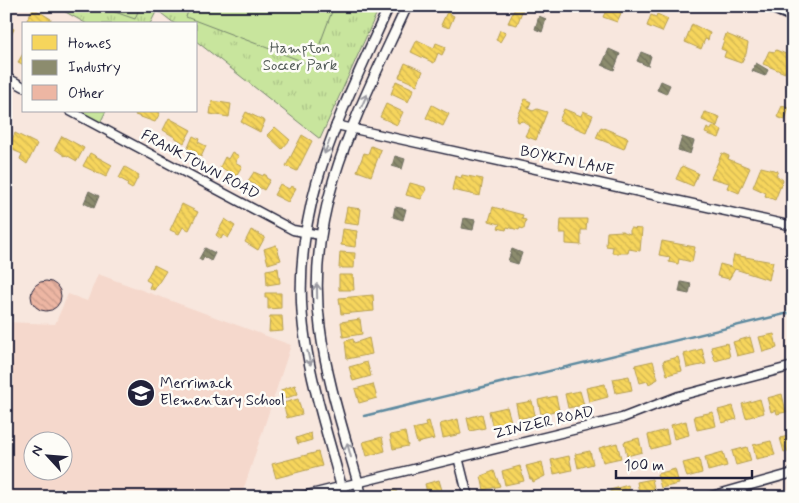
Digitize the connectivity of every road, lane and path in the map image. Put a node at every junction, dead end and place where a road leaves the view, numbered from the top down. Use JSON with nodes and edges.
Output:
{"nodes":[{"id":1,"x":389,"y":6,"type":"edge"},
{"id":2,"x":407,"y":6,"type":"edge"},
{"id":3,"x":770,"y":6,"type":"edge"},
{"id":4,"x":793,"y":16,"type":"edge"},
{"id":5,"x":6,"y":77,"type":"edge"},
{"id":6,"x":22,"y":86,"type":"edge"},
{"id":7,"x":72,"y":112,"type":"edge"},
{"id":8,"x":336,"y":124,"type":"junction"},
{"id":9,"x":351,"y":129,"type":"junction"},
{"id":10,"x":793,"y":226,"type":"edge"},
{"id":11,"x":306,"y":234,"type":"junction"},
{"id":12,"x":320,"y":235,"type":"junction"},
{"id":13,"x":793,"y":366,"type":"edge"},
{"id":14,"x":458,"y":457,"type":"junction"},
{"id":15,"x":793,"y":473,"type":"edge"},
{"id":16,"x":358,"y":482,"type":"junction"},
{"id":17,"x":342,"y":486,"type":"junction"},
{"id":18,"x":299,"y":497,"type":"edge"},
{"id":19,"x":344,"y":497,"type":"edge"},
{"id":20,"x":362,"y":497,"type":"edge"},
{"id":21,"x":468,"y":497,"type":"edge"},
{"id":22,"x":708,"y":497,"type":"edge"}],
"edges":[{"from":1,"to":8,"type":"street"},
{"from":9,"to":2,"type":"street","one_way":true},
{"from":3,"to":4,"type":"main road"},
{"from":5,"to":6,"type":"street"},
{"from":7,"to":11,"type":"street","name":"FRANKTOWN ROAD"},
{"from":8,"to":9,"type":"street","name":"BOYKIN LANE"},
{"from":8,"to":11,"type":"street","one_way":true},
{"from":9,"to":10,"type":"street","name":"BOYKIN LANE"},
{"from":9,"to":12,"type":"street"},
{"from":11,"to":12,"type":"street","name":"FRANKTOWN ROAD"},
{"from":11,"to":17,"type":"street","one_way":true},
{"from":16,"to":12,"type":"street","one_way":true},
{"from":13,"to":14,"type":"street","name":"ZINZER ROAD"},
{"from":14,"to":16,"type":"street","name":"ZINZER ROAD"},
{"from":14,"to":21,"type":"street"},
{"from":15,"to":22,"type":"street"},
{"from":16,"to":17,"type":"street","name":"ZINZER ROAD"},
{"from":16,"to":20,"type":"street"},
{"from":17,"to":18,"type":"street","name":"ZINZER ROAD"},
{"from":17,"to":19,"type":"street"}]}
